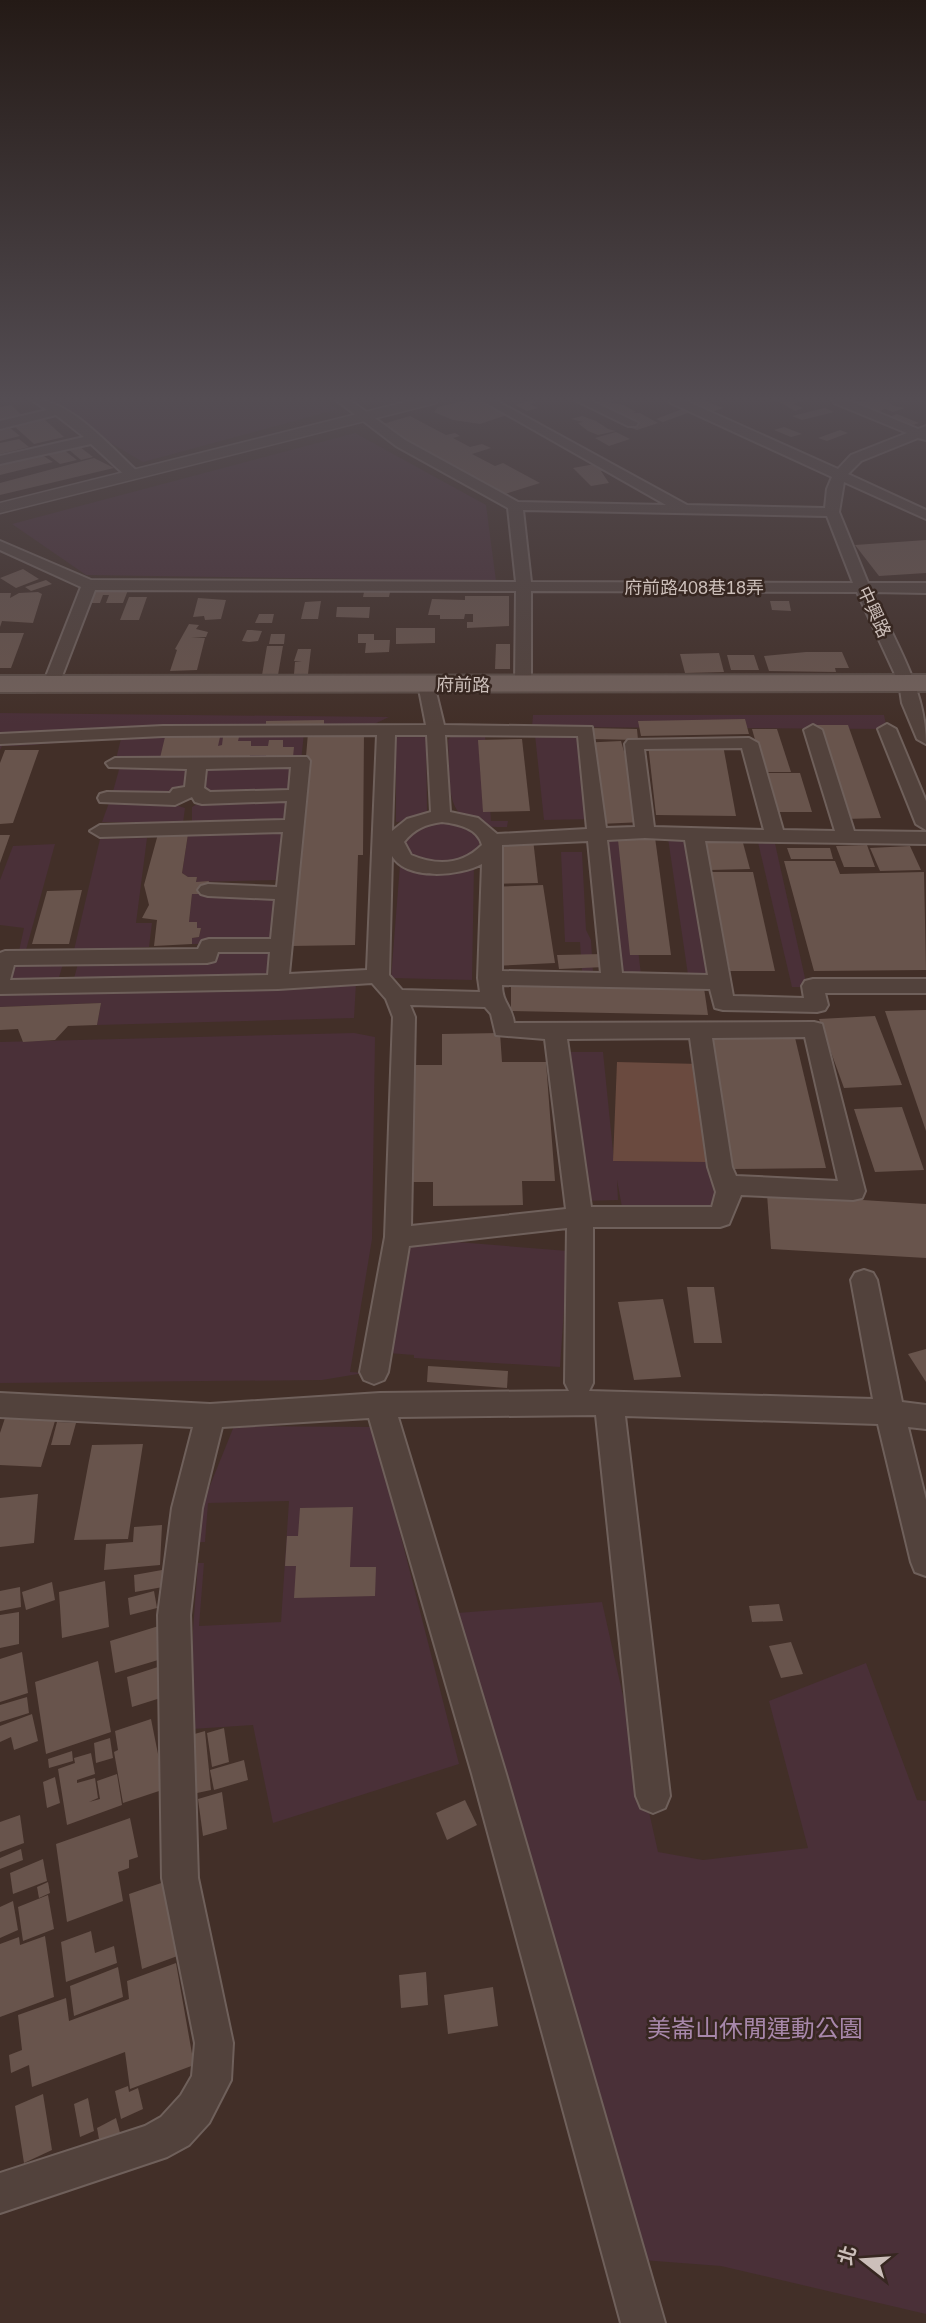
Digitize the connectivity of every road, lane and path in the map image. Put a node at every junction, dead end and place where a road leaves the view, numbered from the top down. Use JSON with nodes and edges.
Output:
{"nodes":[{"id":1,"x":515,"y":508,"type":"edge"},
{"id":2,"x":618,"y":508,"type":"edge"},
{"id":3,"x":683,"y":508,"type":"edge"},
{"id":4,"x":832,"y":508,"type":"edge"},
{"id":5,"x":686,"y":510,"type":"junction"},
{"id":6,"x":832,"y":512,"type":"junction"},
{"id":7,"x":0,"y":545,"type":"edge"},
{"id":8,"x":89,"y":585,"type":"junction"},
{"id":9,"x":525,"y":588,"type":"junction"},
{"id":10,"x":926,"y":588,"type":"edge"},
{"id":11,"x":863,"y":589,"type":"junction"},
{"id":12,"x":0,"y":684,"type":"edge"},
{"id":13,"x":51,"y":684,"type":"junction"},
{"id":14,"x":426,"y":684,"type":"junction"},
{"id":15,"x":523,"y":685,"type":"junction"},
{"id":16,"x":920,"y":688,"type":"edge"},
{"id":17,"x":887,"y":729,"type":"dead end"},
{"id":18,"x":163,"y":730,"type":"junction"},
{"id":19,"x":386,"y":730,"type":"junction"},
{"id":20,"x":436,"y":730,"type":"junction"},
{"id":21,"x":813,"y":730,"type":"dead end"},
{"id":22,"x":0,"y":739,"type":"edge"},
{"id":23,"x":926,"y":739,"type":"edge"},
{"id":24,"x":115,"y":763,"type":"dead end"},
{"id":25,"x":197,"y":764,"type":"junction"},
{"id":26,"x":155,"y":765,"type":"junction"},
{"id":27,"x":297,"y":795,"type":"junction"},
{"id":28,"x":107,"y":798,"type":"dead end"},
{"id":29,"x":190,"y":798,"type":"junction"},
{"id":30,"x":441,"y":815,"type":"junction"},
{"id":31,"x":926,"y":824,"type":"edge"},
{"id":32,"x":292,"y":826,"type":"junction"},
{"id":33,"x":186,"y":830,"type":"junction"},
{"id":34,"x":100,"y":831,"type":"dead end"},
{"id":35,"x":645,"y":832,"type":"junction"},
{"id":36,"x":694,"y":835,"type":"junction"},
{"id":37,"x":598,"y":836,"type":"junction"},
{"id":38,"x":775,"y":836,"type":"junction"},
{"id":39,"x":846,"y":837,"type":"junction"},
{"id":40,"x":926,"y":838,"type":"edge"},
{"id":41,"x":389,"y":842,"type":"junction"},
{"id":42,"x":492,"y":843,"type":"junction"},
{"id":43,"x":208,"y":890,"type":"dead end"},
{"id":44,"x":286,"y":893,"type":"junction"},
{"id":45,"x":281,"y":945,"type":"junction"},
{"id":46,"x":72,"y":957,"type":"junction"},
{"id":47,"x":377,"y":976,"type":"junction"},
{"id":48,"x":0,"y":978,"type":"edge"},
{"id":49,"x":612,"y":980,"type":"junction"},
{"id":50,"x":278,"y":982,"type":"junction"},
{"id":51,"x":720,"y":982,"type":"junction"},
{"id":52,"x":65,"y":986,"type":"junction"},
{"id":53,"x":926,"y":986,"type":"edge"},
{"id":54,"x":0,"y":987,"type":"edge"},
{"id":55,"x":490,"y":989,"type":"junction"},
{"id":56,"x":396,"y":997,"type":"junction"},
{"id":57,"x":700,"y":1030,"type":"junction"},
{"id":58,"x":555,"y":1032,"type":"junction"},
{"id":59,"x":728,"y":1185,"type":"junction"},
{"id":60,"x":580,"y":1217,"type":"junction"},
{"id":61,"x":398,"y":1237,"type":"junction"},
{"id":62,"x":864,"y":1280,"type":"dead end"},
{"id":63,"x":579,"y":1382,"type":"dead end"},
{"id":64,"x":377,"y":1388,"type":"junction"},
{"id":65,"x":609,"y":1403,"type":"junction"},
{"id":66,"x":0,"y":1405,"type":"edge"},
{"id":67,"x":890,"y":1412,"type":"junction"},
{"id":68,"x":210,"y":1416,"type":"junction"},
{"id":69,"x":926,"y":1417,"type":"edge"},
{"id":70,"x":926,"y":1562,"type":"edge"},
{"id":71,"x":653,"y":1796,"type":"dead end"},
{"id":72,"x":0,"y":2193,"type":"edge"},
{"id":73,"x":643,"y":2323,"type":"edge"}],
"edges":[{"from":1,"to":9,"type":"street"},
{"from":2,"to":5,"type":"street"},
{"from":3,"to":5,"type":"street"},
{"from":4,"to":6,"type":"street"},
{"from":5,"to":6,"type":"street"},
{"from":6,"to":11,"type":"street","name":"中興路"},
{"from":7,"to":8,"type":"street"},
{"from":8,"to":9,"type":"street","name":"府前路408巷18弄"},
{"from":8,"to":13,"type":"street"},
{"from":9,"to":11,"type":"street","name":"府前路408巷18弄"},
{"from":9,"to":15,"type":"street"},
{"from":10,"to":11,"type":"street","name":"府前路408巷18弄"},
{"from":11,"to":16,"type":"street","name":"中興路"},
{"from":12,"to":13,"type":"main road","name":"府前路"},
{"from":13,"to":14,"type":"main road","name":"府前路"},
{"from":14,"to":15,"type":"main road","name":"府前路"},
{"from":14,"to":20,"type":"street"},
{"from":15,"to":16,"type":"main road","name":"府前路"},
{"from":16,"to":23,"type":"street","name":"中興路"},
{"from":17,"to":31,"type":"street"},
{"from":18,"to":19,"type":"street"},
{"from":18,"to":22,"type":"street"},
{"from":18,"to":26,"type":"street"},
{"from":19,"to":20,"type":"street"},
{"from":19,"to":41,"type":"street"},
{"from":20,"to":30,"type":"street"},
{"from":20,"to":37,"type":"street"},
{"from":21,"to":39,"type":"street"},
{"from":24,"to":26,"type":"street"},
{"from":25,"to":26,"type":"street"},
{"from":25,"to":27,"type":"street"},
{"from":25,"to":29,"type":"street"},
{"from":27,"to":29,"type":"street"},
{"from":27,"to":32,"type":"street"},
{"from":28,"to":29,"type":"street"},
{"from":29,"to":33,"type":"street"},
{"from":30,"to":41,"type":"street"},
{"from":30,"to":42,"type":"street"},
{"from":32,"to":33,"type":"street"},
{"from":32,"to":44,"type":"street"},
{"from":33,"to":34,"type":"street"},
{"from":35,"to":36,"type":"street"},
{"from":35,"to":37,"type":"street"},
{"from":35,"to":38,"type":"street"},
{"from":36,"to":38,"type":"street"},
{"from":36,"to":51,"type":"street"},
{"from":37,"to":42,"type":"street"},
{"from":37,"to":49,"type":"street"},
{"from":38,"to":39,"type":"street"},
{"from":39,"to":40,"type":"street"},
{"from":41,"to":42,"type":"street"},
{"from":41,"to":47,"type":"street"},
{"from":42,"to":55,"type":"street"},
{"from":43,"to":44,"type":"street"},
{"from":44,"to":45,"type":"street"},
{"from":45,"to":46,"type":"street"},
{"from":45,"to":50,"type":"street"},
{"from":46,"to":48,"type":"street"},
{"from":46,"to":52,"type":"street"},
{"from":47,"to":50,"type":"street"},
{"from":47,"to":56,"type":"street"},
{"from":49,"to":51,"type":"street"},
{"from":49,"to":55,"type":"street"},
{"from":50,"to":52,"type":"street"},
{"from":51,"to":53,"type":"street"},
{"from":52,"to":54,"type":"street"},
{"from":55,"to":56,"type":"street"},
{"from":55,"to":58,"type":"street"},
{"from":56,"to":61,"type":"street"},
{"from":57,"to":58,"type":"street"},
{"from":57,"to":59,"type":"street"},
{"from":57,"to":59,"type":"street"},
{"from":58,"to":60,"type":"street"},
{"from":59,"to":60,"type":"street"},
{"from":60,"to":61,"type":"street"},
{"from":60,"to":63,"type":"street"},
{"from":61,"to":64,"type":"street"},
{"from":62,"to":67,"type":"street"},
{"from":64,"to":65,"type":"street"},
{"from":64,"to":68,"type":"street"},
{"from":64,"to":73,"type":"street"},
{"from":65,"to":67,"type":"street"},
{"from":65,"to":71,"type":"street"},
{"from":66,"to":68,"type":"street"},
{"from":67,"to":69,"type":"street"},
{"from":67,"to":70,"type":"street"},
{"from":68,"to":72,"type":"street"}]}
